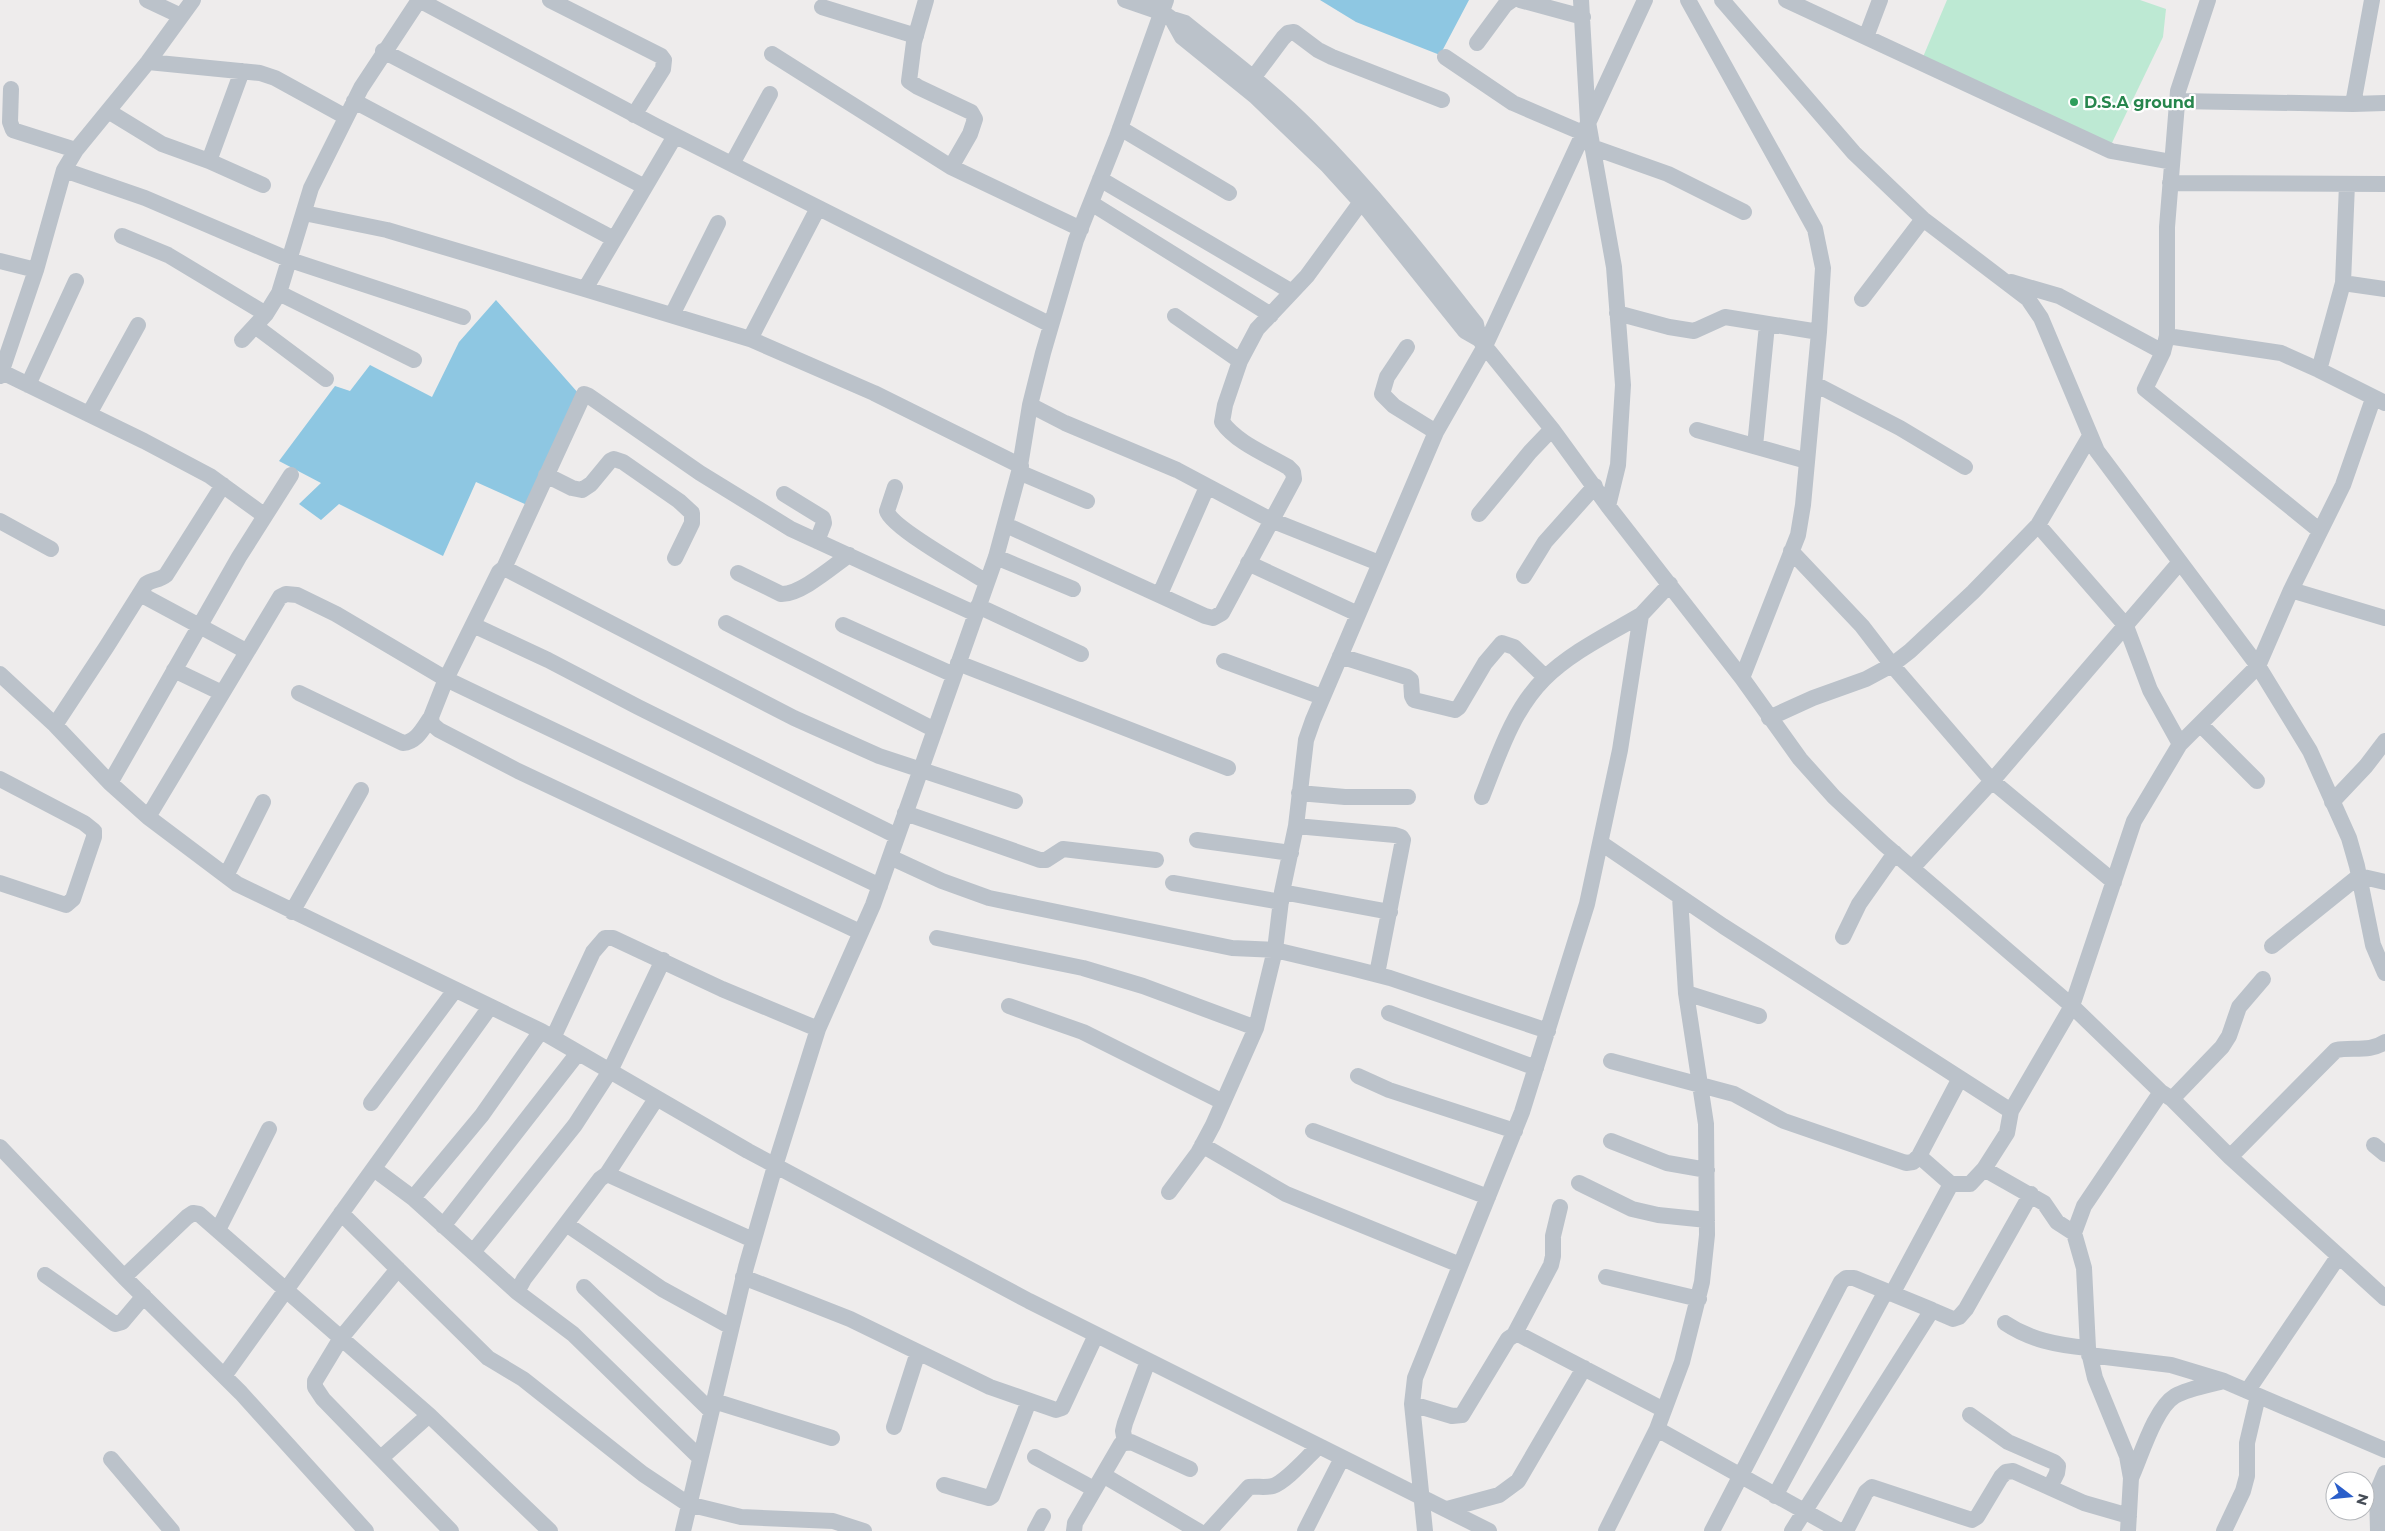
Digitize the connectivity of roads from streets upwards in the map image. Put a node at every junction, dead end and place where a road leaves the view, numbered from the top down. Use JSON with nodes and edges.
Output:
{"nodes":[{"id":1,"x":147,"y":0,"type":"edge"},
{"id":2,"x":193,"y":0,"type":"edge"},
{"id":3,"x":419,"y":0,"type":"edge"},
{"id":4,"x":926,"y":0,"type":"edge"},
{"id":5,"x":1125,"y":0,"type":"edge"},
{"id":6,"x":1145,"y":0,"type":"edge"},
{"id":7,"x":1512,"y":0,"type":"edge"},
{"id":8,"x":1520,"y":0,"type":"edge"},
{"id":9,"x":1581,"y":0,"type":"edge"},
{"id":10,"x":1645,"y":0,"type":"edge"},
{"id":11,"x":1688,"y":0,"type":"edge"},
{"id":12,"x":1722,"y":0,"type":"edge"},
{"id":13,"x":1786,"y":0,"type":"edge"},
{"id":14,"x":1880,"y":0,"type":"edge"},
{"id":15,"x":2208,"y":0,"type":"edge"},
{"id":16,"x":2372,"y":0,"type":"edge"},
{"id":17,"x":556,"y":1,"type":"edge"},
{"id":18,"x":822,"y":7,"type":"dead end"},
{"id":19,"x":1167,"y":11,"type":"edge"},
{"id":20,"x":181,"y":16,"type":"junction"},
{"id":21,"x":1583,"y":17,"type":"junction"},
{"id":22,"x":916,"y":36,"type":"junction"},
{"id":23,"x":1866,"y":37,"type":"junction"},
{"id":24,"x":1477,"y":43,"type":"dead end"},
{"id":25,"x":383,"y":51,"type":"junction"},
{"id":26,"x":772,"y":54,"type":"dead end"},
{"id":27,"x":1445,"y":56,"type":"dead end"},
{"id":28,"x":148,"y":62,"type":"junction"},
{"id":29,"x":242,"y":71,"type":"junction"},
{"id":30,"x":1253,"y":78,"type":"junction"},
{"id":31,"x":12,"y":89,"type":"dead end"},
{"id":32,"x":770,"y":94,"type":"dead end"},
{"id":33,"x":1442,"y":100,"type":"dead end"},
{"id":34,"x":2177,"y":100,"type":"junction"},
{"id":35,"x":354,"y":102,"type":"junction"},
{"id":36,"x":2385,"y":103,"type":"edge"},
{"id":37,"x":2352,"y":104,"type":"junction"},
{"id":38,"x":108,"y":111,"type":"junction"},
{"id":39,"x":634,"y":115,"type":"junction"},
{"id":40,"x":346,"y":117,"type":"junction"},
{"id":41,"x":1120,"y":128,"type":"junction"},
{"id":42,"x":1588,"y":134,"type":"junction"},
{"id":43,"x":675,"y":136,"type":"junction"},
{"id":44,"x":76,"y":150,"type":"junction"},
{"id":45,"x":209,"y":161,"type":"junction"},
{"id":46,"x":2172,"y":162,"type":"junction"},
{"id":47,"x":732,"y":164,"type":"junction"},
{"id":48,"x":952,"y":167,"type":"junction"},
{"id":49,"x":64,"y":170,"type":"junction"},
{"id":50,"x":1100,"y":179,"type":"junction"},
{"id":51,"x":2170,"y":183,"type":"junction"},
{"id":52,"x":2347,"y":184,"type":"junction"},
{"id":53,"x":2385,"y":184,"type":"edge"},
{"id":54,"x":263,"y":185,"type":"dead end"},
{"id":55,"x":645,"y":186,"type":"junction"},
{"id":56,"x":1229,"y":192,"type":"dead end"},
{"id":57,"x":1361,"y":202,"type":"junction"},
{"id":58,"x":1091,"y":204,"type":"junction"},
{"id":59,"x":818,"y":208,"type":"junction"},
{"id":60,"x":1744,"y":212,"type":"dead end"},
{"id":61,"x":304,"y":213,"type":"junction"},
{"id":62,"x":1923,"y":219,"type":"junction"},
{"id":63,"x":718,"y":223,"type":"dead end"},
{"id":64,"x":1080,"y":229,"type":"junction"},
{"id":65,"x":122,"y":236,"type":"dead end"},
{"id":66,"x":614,"y":239,"type":"junction"},
{"id":67,"x":290,"y":260,"type":"junction"},
{"id":68,"x":0,"y":261,"type":"edge"},
{"id":69,"x":36,"y":270,"type":"junction"},
{"id":70,"x":2004,"y":280,"type":"junction"},
{"id":71,"x":76,"y":281,"type":"dead end"},
{"id":72,"x":2343,"y":283,"type":"junction"},
{"id":73,"x":585,"y":289,"type":"junction"},
{"id":74,"x":2385,"y":289,"type":"edge"},
{"id":75,"x":1292,"y":292,"type":"junction"},
{"id":76,"x":279,"y":293,"type":"junction"},
{"id":77,"x":1862,"y":299,"type":"dead end"},
{"id":78,"x":1617,"y":313,"type":"junction"},
{"id":79,"x":266,"y":314,"type":"junction"},
{"id":80,"x":672,"y":315,"type":"junction"},
{"id":81,"x":1270,"y":315,"type":"junction"},
{"id":82,"x":1175,"y":316,"type":"dead end"},
{"id":83,"x":463,"y":317,"type":"dead end"},
{"id":84,"x":138,"y":325,"type":"dead end"},
{"id":85,"x":1051,"y":325,"type":"junction"},
{"id":86,"x":1767,"y":325,"type":"junction"},
{"id":87,"x":255,"y":326,"type":"junction"},
{"id":88,"x":1819,"y":332,"type":"junction"},
{"id":89,"x":2166,"y":336,"type":"junction"},
{"id":90,"x":750,"y":339,"type":"junction"},
{"id":91,"x":242,"y":340,"type":"dead end"},
{"id":92,"x":1482,"y":343,"type":"junction"},
{"id":93,"x":1407,"y":346,"type":"dead end"},
{"id":94,"x":2163,"y":352,"type":"junction"},
{"id":95,"x":414,"y":360,"type":"dead end"},
{"id":96,"x":1240,"y":361,"type":"junction"},
{"id":97,"x":2319,"y":370,"type":"junction"},
{"id":98,"x":1,"y":374,"type":"edge"},
{"id":99,"x":326,"y":379,"type":"dead end"},
{"id":100,"x":1814,"y":384,"type":"junction"},
{"id":101,"x":28,"y":385,"type":"junction"},
{"id":102,"x":2379,"y":401,"type":"edge"},
{"id":103,"x":1030,"y":405,"type":"junction"},
{"id":104,"x":89,"y":414,"type":"junction"},
{"id":105,"x":1552,"y":429,"type":"junction"},
{"id":106,"x":1697,"y":430,"type":"dead end"},
{"id":107,"x":1436,"y":432,"type":"junction"},
{"id":108,"x":2090,"y":436,"type":"junction"},
{"id":109,"x":1755,"y":446,"type":"junction"},
{"id":110,"x":1807,"y":461,"type":"junction"},
{"id":111,"x":1965,"y":467,"type":"dead end"},
{"id":112,"x":1020,"y":469,"type":"junction"},
{"id":113,"x":291,"y":475,"type":"dead end"},
{"id":114,"x":546,"y":475,"type":"junction"},
{"id":115,"x":223,"y":485,"type":"junction"},
{"id":116,"x":1595,"y":486,"type":"junction"},
{"id":117,"x":1206,"y":487,"type":"junction"},
{"id":118,"x":895,"y":488,"type":"dead end"},
{"id":119,"x":784,"y":494,"type":"dead end"},
{"id":120,"x":1087,"y":501,"type":"dead end"},
{"id":121,"x":1608,"y":506,"type":"junction"},
{"id":122,"x":1479,"y":514,"type":"dead end"},
{"id":123,"x":265,"y":516,"type":"junction"},
{"id":124,"x":1270,"y":520,"type":"junction"},
{"id":125,"x":0,"y":521,"type":"edge"},
{"id":126,"x":1006,"y":525,"type":"junction"},
{"id":127,"x":2038,"y":526,"type":"junction"},
{"id":128,"x":2320,"y":531,"type":"junction"},
{"id":129,"x":817,"y":541,"type":"junction"},
{"id":130,"x":51,"y":549,"type":"dead end"},
{"id":131,"x":1792,"y":551,"type":"junction"},
{"id":132,"x":848,"y":555,"type":"junction"},
{"id":133,"x":996,"y":557,"type":"junction"},
{"id":134,"x":675,"y":558,"type":"dead end"},
{"id":135,"x":1248,"y":562,"type":"junction"},
{"id":136,"x":2180,"y":562,"type":"junction"},
{"id":137,"x":1379,"y":563,"type":"junction"},
{"id":138,"x":504,"y":568,"type":"junction"},
{"id":139,"x":738,"y":573,"type":"dead end"},
{"id":140,"x":1524,"y":576,"type":"dead end"},
{"id":141,"x":987,"y":582,"type":"junction"},
{"id":142,"x":1670,"y":584,"type":"junction"},
{"id":143,"x":1073,"y":589,"type":"dead end"},
{"id":144,"x":2291,"y":590,"type":"junction"},
{"id":145,"x":140,"y":594,"type":"junction"},
{"id":146,"x":1160,"y":594,"type":"junction"},
{"id":147,"x":977,"y":610,"type":"junction"},
{"id":148,"x":1358,"y":614,"type":"junction"},
{"id":149,"x":1641,"y":615,"type":"junction"},
{"id":150,"x":2385,"y":618,"type":"edge"},
{"id":151,"x":726,"y":623,"type":"dead end"},
{"id":152,"x":473,"y":625,"type":"junction"},
{"id":153,"x":843,"y":625,"type":"dead end"},
{"id":154,"x":198,"y":626,"type":"junction"},
{"id":155,"x":2126,"y":626,"type":"junction"},
{"id":156,"x":246,"y":651,"type":"junction"},
{"id":157,"x":1081,"y":654,"type":"dead end"},
{"id":158,"x":1340,"y":656,"type":"junction"},
{"id":159,"x":1224,"y":661,"type":"dead end"},
{"id":160,"x":1892,"y":664,"type":"junction"},
{"id":161,"x":2258,"y":666,"type":"junction"},
{"id":162,"x":956,"y":669,"type":"junction"},
{"id":163,"x":174,"y":670,"type":"junction"},
{"id":164,"x":0,"y":674,"type":"edge"},
{"id":165,"x":1545,"y":677,"type":"junction"},
{"id":166,"x":1742,"y":678,"type":"junction"},
{"id":167,"x":446,"y":679,"type":"junction"},
{"id":168,"x":222,"y":693,"type":"junction"},
{"id":169,"x":299,"y":693,"type":"dead end"},
{"id":170,"x":1322,"y":697,"type":"junction"},
{"id":171,"x":431,"y":717,"type":"junction"},
{"id":172,"x":1769,"y":718,"type":"junction"},
{"id":173,"x":2200,"y":724,"type":"junction"},
{"id":174,"x":55,"y":725,"type":"junction"},
{"id":175,"x":935,"y":730,"type":"junction"},
{"id":176,"x":2385,"y":741,"type":"edge"},
{"id":177,"x":2180,"y":744,"type":"junction"},
{"id":178,"x":1228,"y":768,"type":"dead end"},
{"id":179,"x":921,"y":769,"type":"junction"},
{"id":180,"x":0,"y":778,"type":"edge"},
{"id":181,"x":1992,"y":781,"type":"junction"},
{"id":182,"x":2257,"y":781,"type":"dead end"},
{"id":183,"x":110,"y":783,"type":"junction"},
{"id":184,"x":361,"y":790,"type":"dead end"},
{"id":185,"x":1299,"y":793,"type":"junction"},
{"id":186,"x":1408,"y":797,"type":"dead end"},
{"id":187,"x":1482,"y":798,"type":"dead end"},
{"id":188,"x":263,"y":802,"type":"dead end"},
{"id":189,"x":1015,"y":802,"type":"dead end"},
{"id":190,"x":2332,"y":802,"type":"junction"},
{"id":191,"x":905,"y":813,"type":"junction"},
{"id":192,"x":148,"y":816,"type":"junction"},
{"id":193,"x":1296,"y":826,"type":"junction"},
{"id":194,"x":897,"y":836,"type":"junction"},
{"id":195,"x":1197,"y":840,"type":"dead end"},
{"id":196,"x":1602,"y":843,"type":"junction"},
{"id":197,"x":1290,"y":852,"type":"junction"},
{"id":198,"x":1895,"y":853,"type":"junction"},
{"id":199,"x":890,"y":856,"type":"junction"},
{"id":200,"x":1156,"y":860,"type":"dead end"},
{"id":201,"x":1912,"y":868,"type":"junction"},
{"id":202,"x":226,"y":876,"type":"junction"},
{"id":203,"x":2359,"y":876,"type":"junction"},
{"id":204,"x":0,"y":882,"type":"edge"},
{"id":205,"x":2114,"y":882,"type":"junction"},
{"id":206,"x":2385,"y":882,"type":"edge"},
{"id":207,"x":1173,"y":883,"type":"dead end"},
{"id":208,"x":880,"y":886,"type":"junction"},
{"id":209,"x":1282,"y":897,"type":"junction"},
{"id":210,"x":1680,"y":897,"type":"junction"},
{"id":211,"x":292,"y":912,"type":"junction"},
{"id":212,"x":1390,"y":912,"type":"junction"},
{"id":213,"x":860,"y":932,"type":"junction"},
{"id":214,"x":937,"y":938,"type":"dead end"},
{"id":215,"x":1843,"y":938,"type":"dead end"},
{"id":216,"x":2272,"y":946,"type":"dead end"},
{"id":217,"x":1275,"y":950,"type":"junction"},
{"id":218,"x":663,"y":960,"type":"junction"},
{"id":219,"x":2385,"y":973,"type":"edge"},
{"id":220,"x":1377,"y":974,"type":"junction"},
{"id":221,"x":2263,"y":979,"type":"dead end"},
{"id":222,"x":455,"y":990,"type":"junction"},
{"id":223,"x":1686,"y":993,"type":"junction"},
{"id":224,"x":1009,"y":1006,"type":"dead end"},
{"id":225,"x":2072,"y":1006,"type":"junction"},
{"id":226,"x":490,"y":1007,"type":"junction"},
{"id":227,"x":1389,"y":1013,"type":"dead end"},
{"id":228,"x":1759,"y":1016,"type":"dead end"},
{"id":229,"x":1256,"y":1028,"type":"junction"},
{"id":230,"x":818,"y":1029,"type":"junction"},
{"id":231,"x":1548,"y":1031,"type":"junction"},
{"id":232,"x":547,"y":1035,"type":"junction"},
{"id":233,"x":2385,"y":1042,"type":"edge"},
{"id":234,"x":578,"y":1053,"type":"junction"},
{"id":235,"x":1611,"y":1061,"type":"dead end"},
{"id":236,"x":1536,"y":1068,"type":"junction"},
{"id":237,"x":610,"y":1071,"type":"junction"},
{"id":238,"x":1358,"y":1076,"type":"dead end"},
{"id":239,"x":1959,"y":1080,"type":"junction"},
{"id":240,"x":1701,"y":1086,"type":"junction"},
{"id":241,"x":2166,"y":1095,"type":"junction"},
{"id":242,"x":656,"y":1099,"type":"junction"},
{"id":243,"x":1223,"y":1102,"type":"junction"},
{"id":244,"x":371,"y":1103,"type":"dead end"},
{"id":245,"x":2011,"y":1111,"type":"junction"},
{"id":246,"x":269,"y":1129,"type":"dead end"},
{"id":247,"x":1313,"y":1131,"type":"dead end"},
{"id":248,"x":1515,"y":1131,"type":"junction"},
{"id":249,"x":1611,"y":1141,"type":"dead end"},
{"id":250,"x":1202,"y":1145,"type":"junction"},
{"id":251,"x":0,"y":1148,"type":"edge"},
{"id":252,"x":1919,"y":1156,"type":"junction"},
{"id":253,"x":2230,"y":1157,"type":"junction"},
{"id":254,"x":775,"y":1166,"type":"junction"},
{"id":255,"x":374,"y":1169,"type":"junction"},
{"id":256,"x":1984,"y":1169,"type":"junction"},
{"id":257,"x":1706,"y":1170,"type":"junction"},
{"id":258,"x":607,"y":1174,"type":"junction"},
{"id":259,"x":1580,"y":1183,"type":"dead end"},
{"id":260,"x":1950,"y":1184,"type":"junction"},
{"id":261,"x":1169,"y":1192,"type":"dead end"},
{"id":262,"x":2031,"y":1194,"type":"junction"},
{"id":263,"x":1488,"y":1197,"type":"junction"},
{"id":264,"x":413,"y":1198,"type":"junction"},
{"id":265,"x":1560,"y":1207,"type":"dead end"},
{"id":266,"x":341,"y":1213,"type":"junction"},
{"id":267,"x":1706,"y":1220,"type":"junction"},
{"id":268,"x":566,"y":1224,"type":"junction"},
{"id":269,"x":443,"y":1226,"type":"junction"},
{"id":270,"x":218,"y":1230,"type":"junction"},
{"id":271,"x":2074,"y":1233,"type":"junction"},
{"id":272,"x":753,"y":1240,"type":"junction"},
{"id":273,"x":472,"y":1252,"type":"junction"},
{"id":274,"x":2338,"y":1256,"type":"junction"},
{"id":275,"x":1460,"y":1265,"type":"junction"},
{"id":276,"x":398,"y":1269,"type":"junction"},
{"id":277,"x":45,"y":1275,"type":"dead end"},
{"id":278,"x":124,"y":1277,"type":"junction"},
{"id":279,"x":743,"y":1277,"type":"junction"},
{"id":280,"x":1606,"y":1277,"type":"dead end"},
{"id":281,"x":584,"y":1287,"type":"dead end"},
{"id":282,"x":284,"y":1290,"type":"junction"},
{"id":283,"x":517,"y":1292,"type":"junction"},
{"id":284,"x":1889,"y":1293,"type":"junction"},
{"id":285,"x":2383,"y":1294,"type":"edge"},
{"id":286,"x":144,"y":1296,"type":"junction"},
{"id":287,"x":1699,"y":1299,"type":"junction"},
{"id":288,"x":1932,"y":1310,"type":"junction"},
{"id":289,"x":2005,"y":1323,"type":"dead end"},
{"id":290,"x":731,"y":1327,"type":"junction"},
{"id":291,"x":1514,"y":1334,"type":"junction"},
{"id":292,"x":1096,"y":1335,"type":"junction"},
{"id":293,"x":341,"y":1338,"type":"junction"},
{"id":294,"x":918,"y":1352,"type":"junction"},
{"id":295,"x":2089,"y":1352,"type":"junction"},
{"id":296,"x":1148,"y":1361,"type":"junction"},
{"id":297,"x":1584,"y":1368,"type":"junction"},
{"id":298,"x":224,"y":1376,"type":"junction"},
{"id":299,"x":2224,"y":1381,"type":"junction"},
{"id":300,"x":2253,"y":1393,"type":"junction"},
{"id":301,"x":1029,"y":1401,"type":"junction"},
{"id":302,"x":1412,"y":1404,"type":"junction"},
{"id":303,"x":712,"y":1406,"type":"junction"},
{"id":304,"x":1664,"y":1410,"type":"junction"},
{"id":305,"x":429,"y":1415,"type":"junction"},
{"id":306,"x":1970,"y":1415,"type":"dead end"},
{"id":307,"x":894,"y":1427,"type":"dead end"},
{"id":308,"x":1657,"y":1429,"type":"junction"},
{"id":309,"x":832,"y":1438,"type":"dead end"},
{"id":310,"x":1125,"y":1442,"type":"junction"},
{"id":311,"x":1318,"y":1446,"type":"junction"},
{"id":312,"x":2385,"y":1450,"type":"edge"},
{"id":313,"x":1036,"y":1457,"type":"dead end"},
{"id":314,"x":381,"y":1458,"type":"junction"},
{"id":315,"x":700,"y":1458,"type":"junction"},
{"id":316,"x":1342,"y":1458,"type":"junction"},
{"id":317,"x":112,"y":1459,"type":"dead end"},
{"id":318,"x":1190,"y":1469,"type":"dead end"},
{"id":319,"x":2385,"y":1473,"type":"edge"},
{"id":320,"x":1103,"y":1474,"type":"junction"},
{"id":321,"x":1740,"y":1476,"type":"junction"},
{"id":322,"x":2131,"y":1478,"type":"junction"},
{"id":323,"x":944,"y":1485,"type":"dead end"},
{"id":324,"x":2050,"y":1487,"type":"junction"},
{"id":325,"x":1094,"y":1490,"type":"junction"},
{"id":326,"x":1421,"y":1496,"type":"junction"},
{"id":327,"x":1775,"y":1496,"type":"junction"},
{"id":328,"x":688,"y":1504,"type":"junction"},
{"id":329,"x":1447,"y":1509,"type":"junction"},
{"id":330,"x":1804,"y":1512,"type":"junction"},
{"id":331,"x":2128,"y":1524,"type":"edge"},
{"id":332,"x":773,"y":1525,"type":"edge"},
{"id":333,"x":832,"y":1526,"type":"edge"},
{"id":334,"x":172,"y":1531,"type":"edge"},
{"id":335,"x":366,"y":1531,"type":"edge"},
{"id":336,"x":451,"y":1531,"type":"edge"},
{"id":337,"x":550,"y":1531,"type":"edge"},
{"id":338,"x":683,"y":1531,"type":"edge"},
{"id":339,"x":864,"y":1531,"type":"edge"},
{"id":340,"x":1074,"y":1531,"type":"edge"},
{"id":341,"x":1198,"y":1531,"type":"edge"},
{"id":342,"x":1209,"y":1531,"type":"edge"},
{"id":343,"x":1305,"y":1531,"type":"edge"},
{"id":344,"x":1425,"y":1531,"type":"edge"},
{"id":345,"x":1489,"y":1531,"type":"edge"},
{"id":346,"x":1606,"y":1531,"type":"edge"},
{"id":347,"x":1712,"y":1531,"type":"edge"},
{"id":348,"x":1792,"y":1531,"type":"edge"},
{"id":349,"x":1840,"y":1531,"type":"edge"},
{"id":350,"x":1846,"y":1531,"type":"edge"},
{"id":351,"x":2224,"y":1531,"type":"edge"},
{"id":352,"x":2378,"y":1531,"type":"edge"}],
"edges":[{"from":1,"to":20,"type":"street"},
{"from":2,"to":20,"type":"street"},
{"from":3,"to":25,"type":"street"},
{"from":3,"to":39,"type":"street"},
{"from":4,"to":22,"type":"street"},
{"from":5,"to":19,"type":"street"},
{"from":6,"to":19,"type":"street"},
{"from":7,"to":24,"type":"street"},
{"from":8,"to":21,"type":"street"},
{"from":9,"to":21,"type":"street"},
{"from":10,"to":42,"type":"street"},
{"from":11,"to":88,"type":"street"},
{"from":12,"to":62,"type":"street"},
{"from":13,"to":23,"type":"street"},
{"from":14,"to":23,"type":"street"},
{"from":15,"to":34,"type":"street"},
{"from":16,"to":37,"type":"street"},
{"from":17,"to":39,"type":"street"},
{"from":18,"to":22,"type":"street"},
{"from":19,"to":30,"type":"street"},
{"from":19,"to":41,"type":"street"},
{"from":19,"to":57,"type":"street"},
{"from":20,"to":28,"type":"street"},
{"from":21,"to":42,"type":"street"},
{"from":22,"to":48,"type":"street"},
{"from":23,"to":46,"type":"street"},
{"from":25,"to":35,"type":"street"},
{"from":25,"to":55,"type":"street"},
{"from":26,"to":48,"type":"street"},
{"from":27,"to":42,"type":"street"},
{"from":28,"to":29,"type":"street"},
{"from":28,"to":38,"type":"street"},
{"from":29,"to":40,"type":"street"},
{"from":29,"to":45,"type":"street"},
{"from":30,"to":33,"type":"street"},
{"from":30,"to":92,"type":"street"},
{"from":31,"to":44,"type":"street"},
{"from":32,"to":47,"type":"street"},
{"from":34,"to":37,"type":"street"},
{"from":34,"to":46,"type":"street"},
{"from":35,"to":40,"type":"street"},
{"from":35,"to":66,"type":"street"},
{"from":36,"to":37,"type":"street"},
{"from":38,"to":44,"type":"street"},
{"from":38,"to":45,"type":"street"},
{"from":39,"to":43,"type":"street"},
{"from":40,"to":61,"type":"street"},
{"from":41,"to":50,"type":"street"},
{"from":41,"to":56,"type":"street"},
{"from":42,"to":60,"type":"street"},
{"from":42,"to":78,"type":"street"},
{"from":42,"to":92,"type":"street"},
{"from":43,"to":47,"type":"street"},
{"from":43,"to":55,"type":"street"},
{"from":44,"to":49,"type":"street"},
{"from":45,"to":54,"type":"street"},
{"from":46,"to":51,"type":"street"},
{"from":47,"to":59,"type":"street"},
{"from":48,"to":64,"type":"street"},
{"from":49,"to":67,"type":"street"},
{"from":49,"to":69,"type":"street"},
{"from":50,"to":58,"type":"street"},
{"from":50,"to":75,"type":"street"},
{"from":51,"to":52,"type":"street"},
{"from":51,"to":89,"type":"street"},
{"from":52,"to":53,"type":"street"},
{"from":52,"to":72,"type":"street"},
{"from":55,"to":66,"type":"street"},
{"from":57,"to":75,"type":"street"},
{"from":57,"to":92,"type":"street"},
{"from":58,"to":64,"type":"street"},
{"from":58,"to":81,"type":"street"},
{"from":59,"to":85,"type":"street"},
{"from":59,"to":90,"type":"street"},
{"from":61,"to":67,"type":"street"},
{"from":61,"to":73,"type":"street"},
{"from":62,"to":70,"type":"street"},
{"from":62,"to":77,"type":"street"},
{"from":63,"to":80,"type":"street"},
{"from":64,"to":85,"type":"street"},
{"from":65,"to":79,"type":"street"},
{"from":66,"to":73,"type":"street"},
{"from":67,"to":76,"type":"street"},
{"from":67,"to":83,"type":"street"},
{"from":68,"to":69,"type":"street"},
{"from":69,"to":98,"type":"street"},
{"from":70,"to":94,"type":"street"},
{"from":70,"to":108,"type":"street"},
{"from":71,"to":101,"type":"street"},
{"from":72,"to":74,"type":"street"},
{"from":72,"to":97,"type":"street"},
{"from":73,"to":80,"type":"street"},
{"from":75,"to":81,"type":"street"},
{"from":76,"to":79,"type":"street"},
{"from":76,"to":95,"type":"street"},
{"from":78,"to":86,"type":"street"},
{"from":78,"to":121,"type":"street"},
{"from":79,"to":87,"type":"street"},
{"from":80,"to":90,"type":"street"},
{"from":81,"to":96,"type":"street"},
{"from":82,"to":96,"type":"street"},
{"from":84,"to":104,"type":"street"},
{"from":85,"to":103,"type":"street"},
{"from":86,"to":88,"type":"street"},
{"from":86,"to":109,"type":"street"},
{"from":87,"to":91,"type":"street"},
{"from":87,"to":99,"type":"street"},
{"from":88,"to":100,"type":"street"},
{"from":89,"to":94,"type":"street"},
{"from":89,"to":97,"type":"street"},
{"from":90,"to":112,"type":"street"},
{"from":92,"to":105,"type":"street"},
{"from":92,"to":107,"type":"street"},
{"from":93,"to":107,"type":"street"},
{"from":94,"to":128,"type":"street"},
{"from":96,"to":124,"type":"street"},
{"from":97,"to":102,"type":"street"},
{"from":98,"to":101,"type":"street"},
{"from":100,"to":110,"type":"street"},
{"from":100,"to":111,"type":"street"},
{"from":101,"to":104,"type":"street"},
{"from":102,"to":128,"type":"street"},
{"from":103,"to":112,"type":"street"},
{"from":103,"to":117,"type":"street"},
{"from":104,"to":115,"type":"street"},
{"from":105,"to":116,"type":"street"},
{"from":105,"to":122,"type":"street"},
{"from":106,"to":109,"type":"street"},
{"from":107,"to":137,"type":"street"},
{"from":108,"to":127,"type":"street"},
{"from":108,"to":136,"type":"street"},
{"from":109,"to":110,"type":"street"},
{"from":110,"to":131,"type":"street"},
{"from":112,"to":120,"type":"street"},
{"from":112,"to":126,"type":"street"},
{"from":113,"to":123,"type":"street"},
{"from":114,"to":129,"type":"street"},
{"from":114,"to":134,"type":"street"},
{"from":114,"to":138,"type":"street"},
{"from":115,"to":123,"type":"street"},
{"from":115,"to":145,"type":"street"},
{"from":116,"to":121,"type":"street"},
{"from":116,"to":140,"type":"street"},
{"from":117,"to":124,"type":"street"},
{"from":117,"to":146,"type":"street"},
{"from":118,"to":141,"type":"street"},
{"from":119,"to":129,"type":"street"},
{"from":121,"to":142,"type":"street"},
{"from":123,"to":154,"type":"street"},
{"from":124,"to":135,"type":"street"},
{"from":124,"to":137,"type":"street"},
{"from":125,"to":130,"type":"street"},
{"from":126,"to":133,"type":"street"},
{"from":126,"to":146,"type":"street"},
{"from":127,"to":155,"type":"street"},
{"from":127,"to":160,"type":"street"},
{"from":128,"to":144,"type":"street"},
{"from":129,"to":132,"type":"street"},
{"from":131,"to":160,"type":"street"},
{"from":131,"to":166,"type":"street"},
{"from":132,"to":139,"type":"street"},
{"from":132,"to":147,"type":"street"},
{"from":133,"to":141,"type":"street"},
{"from":133,"to":143,"type":"street"},
{"from":135,"to":146,"type":"street"},
{"from":135,"to":148,"type":"street"},
{"from":136,"to":155,"type":"street"},
{"from":136,"to":161,"type":"street"},
{"from":137,"to":148,"type":"street"},
{"from":138,"to":152,"type":"street"},
{"from":138,"to":179,"type":"street"},
{"from":141,"to":147,"type":"street"},
{"from":142,"to":149,"type":"street"},
{"from":142,"to":166,"type":"street"},
{"from":144,"to":150,"type":"street"},
{"from":144,"to":161,"type":"street"},
{"from":145,"to":154,"type":"street"},
{"from":145,"to":174,"type":"street"},
{"from":147,"to":157,"type":"street"},
{"from":147,"to":162,"type":"street"},
{"from":148,"to":158,"type":"street"},
{"from":149,"to":165,"type":"street"},
{"from":149,"to":196,"type":"street"},
{"from":151,"to":175,"type":"street"},
{"from":152,"to":167,"type":"street"},
{"from":152,"to":194,"type":"street"},
{"from":153,"to":162,"type":"street"},
{"from":154,"to":156,"type":"street"},
{"from":154,"to":163,"type":"street"},
{"from":155,"to":177,"type":"street"},
{"from":155,"to":181,"type":"street"},
{"from":156,"to":167,"type":"street"},
{"from":156,"to":168,"type":"street"},
{"from":158,"to":165,"type":"street"},
{"from":158,"to":170,"type":"street"},
{"from":159,"to":170,"type":"street"},
{"from":160,"to":172,"type":"street"},
{"from":160,"to":181,"type":"street"},
{"from":161,"to":173,"type":"street"},
{"from":161,"to":190,"type":"street"},
{"from":162,"to":175,"type":"street"},
{"from":162,"to":178,"type":"street"},
{"from":163,"to":168,"type":"street"},
{"from":163,"to":183,"type":"street"},
{"from":164,"to":174,"type":"street"},
{"from":165,"to":187,"type":"street"},
{"from":166,"to":172,"type":"street"},
{"from":167,"to":171,"type":"street"},
{"from":167,"to":208,"type":"street"},
{"from":168,"to":192,"type":"street"},
{"from":169,"to":171,"type":"street"},
{"from":170,"to":185,"type":"street"},
{"from":171,"to":213,"type":"street"},
{"from":172,"to":198,"type":"street"},
{"from":173,"to":177,"type":"street"},
{"from":173,"to":182,"type":"street"},
{"from":174,"to":183,"type":"street"},
{"from":175,"to":179,"type":"street"},
{"from":176,"to":190,"type":"street"},
{"from":177,"to":205,"type":"street"},
{"from":179,"to":189,"type":"street"},
{"from":179,"to":191,"type":"street"},
{"from":180,"to":204,"type":"street"},
{"from":181,"to":201,"type":"street"},
{"from":181,"to":205,"type":"street"},
{"from":183,"to":192,"type":"street"},
{"from":184,"to":211,"type":"street"},
{"from":185,"to":186,"type":"street"},
{"from":185,"to":193,"type":"street"},
{"from":188,"to":202,"type":"street"},
{"from":190,"to":203,"type":"street"},
{"from":191,"to":194,"type":"street"},
{"from":191,"to":200,"type":"street"},
{"from":192,"to":202,"type":"street"},
{"from":193,"to":197,"type":"street"},
{"from":193,"to":212,"type":"street"},
{"from":194,"to":199,"type":"street"},
{"from":195,"to":197,"type":"street"},
{"from":196,"to":210,"type":"street"},
{"from":196,"to":231,"type":"street"},
{"from":197,"to":209,"type":"street"},
{"from":198,"to":201,"type":"street"},
{"from":198,"to":215,"type":"street"},
{"from":199,"to":208,"type":"street"},
{"from":199,"to":217,"type":"street"},
{"from":201,"to":225,"type":"street"},
{"from":202,"to":211,"type":"street"},
{"from":203,"to":206,"type":"street"},
{"from":203,"to":216,"type":"street"},
{"from":203,"to":219,"type":"street"},
{"from":205,"to":225,"type":"street"},
{"from":207,"to":209,"type":"street"},
{"from":208,"to":213,"type":"street"},
{"from":209,"to":212,"type":"street"},
{"from":209,"to":217,"type":"street"},
{"from":210,"to":223,"type":"street"},
{"from":210,"to":239,"type":"street"},
{"from":211,"to":222,"type":"street"},
{"from":212,"to":220,"type":"street"},
{"from":213,"to":230,"type":"street"},
{"from":214,"to":229,"type":"street"},
{"from":217,"to":220,"type":"street"},
{"from":217,"to":229,"type":"street"},
{"from":218,"to":230,"type":"street"},
{"from":218,"to":232,"type":"street"},
{"from":218,"to":237,"type":"street"},
{"from":220,"to":231,"type":"street"},
{"from":221,"to":241,"type":"street"},
{"from":222,"to":226,"type":"street"},
{"from":222,"to":244,"type":"street"},
{"from":223,"to":228,"type":"street"},
{"from":223,"to":240,"type":"street"},
{"from":224,"to":243,"type":"street"},
{"from":225,"to":241,"type":"street"},
{"from":225,"to":245,"type":"street"},
{"from":226,"to":232,"type":"street"},
{"from":226,"to":255,"type":"street"},
{"from":227,"to":236,"type":"street"},
{"from":229,"to":243,"type":"street"},
{"from":230,"to":254,"type":"street"},
{"from":231,"to":236,"type":"street"},
{"from":232,"to":234,"type":"street"},
{"from":232,"to":264,"type":"street"},
{"from":233,"to":253,"type":"street"},
{"from":234,"to":237,"type":"street"},
{"from":234,"to":269,"type":"street"},
{"from":235,"to":240,"type":"street"},
{"from":236,"to":248,"type":"street"},
{"from":237,"to":242,"type":"street"},
{"from":237,"to":273,"type":"street"},
{"from":238,"to":248,"type":"street"},
{"from":239,"to":245,"type":"street"},
{"from":239,"to":252,"type":"street"},
{"from":240,"to":252,"type":"street"},
{"from":240,"to":257,"type":"street"},
{"from":241,"to":253,"type":"street"},
{"from":241,"to":271,"type":"street"},
{"from":242,"to":254,"type":"street"},
{"from":242,"to":258,"type":"street"},
{"from":243,"to":250,"type":"street"},
{"from":245,"to":256,"type":"street"},
{"from":246,"to":270,"type":"street"},
{"from":247,"to":263,"type":"street"},
{"from":248,"to":263,"type":"street"},
{"from":249,"to":257,"type":"street"},
{"from":250,"to":261,"type":"street"},
{"from":250,"to":275,"type":"street"},
{"from":251,"to":278,"type":"street"},
{"from":252,"to":260,"type":"street"},
{"from":253,"to":274,"type":"street"},
{"from":254,"to":272,"type":"street"},
{"from":254,"to":292,"type":"street"},
{"from":255,"to":264,"type":"street"},
{"from":255,"to":266,"type":"street"},
{"from":256,"to":260,"type":"street"},
{"from":256,"to":262,"type":"street"},
{"from":257,"to":267,"type":"street"},
{"from":258,"to":268,"type":"street"},
{"from":258,"to":272,"type":"street"},
{"from":259,"to":267,"type":"street"},
{"from":260,"to":284,"type":"street"},
{"from":262,"to":271,"type":"street"},
{"from":262,"to":288,"type":"street"},
{"from":263,"to":275,"type":"street"},
{"from":264,"to":269,"type":"street"},
{"from":265,"to":291,"type":"street"},
{"from":266,"to":276,"type":"street"},
{"from":266,"to":282,"type":"street"},
{"from":267,"to":287,"type":"street"},
{"from":268,"to":283,"type":"street"},
{"from":268,"to":290,"type":"street"},
{"from":269,"to":273,"type":"street"},
{"from":270,"to":278,"type":"street"},
{"from":270,"to":282,"type":"street"},
{"from":271,"to":295,"type":"street"},
{"from":272,"to":279,"type":"street"},
{"from":273,"to":283,"type":"street"},
{"from":274,"to":285,"type":"street"},
{"from":274,"to":300,"type":"street"},
{"from":275,"to":302,"type":"street"},
{"from":276,"to":293,"type":"street"},
{"from":276,"to":328,"type":"street"},
{"from":277,"to":286,"type":"street"},
{"from":278,"to":286,"type":"street"},
{"from":279,"to":290,"type":"street"},
{"from":279,"to":294,"type":"street"},
{"from":280,"to":287,"type":"street"},
{"from":281,"to":303,"type":"street"},
{"from":282,"to":293,"type":"street"},
{"from":282,"to":298,"type":"street"},
{"from":283,"to":315,"type":"street"},
{"from":284,"to":288,"type":"street"},
{"from":284,"to":321,"type":"street"},
{"from":284,"to":327,"type":"street"},
{"from":286,"to":298,"type":"street"},
{"from":287,"to":304,"type":"street"},
{"from":288,"to":330,"type":"street"},
{"from":289,"to":295,"type":"street"},
{"from":290,"to":303,"type":"street"},
{"from":291,"to":297,"type":"street"},
{"from":291,"to":302,"type":"street"},
{"from":292,"to":296,"type":"street"},
{"from":292,"to":301,"type":"street"},
{"from":293,"to":305,"type":"street"},
{"from":293,"to":314,"type":"street"},
{"from":294,"to":301,"type":"street"},
{"from":294,"to":307,"type":"street"},
{"from":295,"to":299,"type":"street"},
{"from":295,"to":322,"type":"street"},
{"from":296,"to":310,"type":"street"},
{"from":296,"to":311,"type":"street"},
{"from":297,"to":304,"type":"street"},
{"from":297,"to":329,"type":"street"},
{"from":298,"to":335,"type":"street"},
{"from":299,"to":300,"type":"street"},
{"from":299,"to":322,"type":"street"},
{"from":300,"to":312,"type":"street"},
{"from":300,"to":351,"type":"street"},
{"from":301,"to":323,"type":"street"},
{"from":302,"to":326,"type":"street"},
{"from":303,"to":309,"type":"street"},
{"from":303,"to":315,"type":"street"},
{"from":304,"to":308,"type":"street"},
{"from":305,"to":314,"type":"street"},
{"from":305,"to":337,"type":"street"},
{"from":306,"to":324,"type":"street"},
{"from":308,"to":321,"type":"street"},
{"from":308,"to":346,"type":"street"},
{"from":310,"to":318,"type":"street"},
{"from":310,"to":320,"type":"street"},
{"from":311,"to":316,"type":"street"},
{"from":311,"to":342,"type":"street"},
{"from":313,"to":325,"type":"street"},
{"from":314,"to":336,"type":"street"},
{"from":315,"to":328,"type":"street"},
{"from":316,"to":326,"type":"street"},
{"from":316,"to":343,"type":"street"},
{"from":317,"to":334,"type":"street"},
{"from":319,"to":352,"type":"street"},
{"from":320,"to":325,"type":"street"},
{"from":320,"to":341,"type":"street"},
{"from":321,"to":327,"type":"street"},
{"from":321,"to":347,"type":"street"},
{"from":322,"to":331,"type":"street"},
{"from":324,"to":331,"type":"street"},
{"from":324,"to":350,"type":"street"},
{"from":325,"to":340,"type":"street"},
{"from":326,"to":329,"type":"street"},
{"from":326,"to":344,"type":"street"},
{"from":327,"to":330,"type":"street"},
{"from":328,"to":332,"type":"street"},
{"from":328,"to":338,"type":"street"},
{"from":329,"to":345,"type":"street"},
{"from":330,"to":348,"type":"street"},
{"from":330,"to":349,"type":"street"},
{"from":332,"to":333,"type":"street"},
{"from":333,"to":339,"type":"street"}]}
